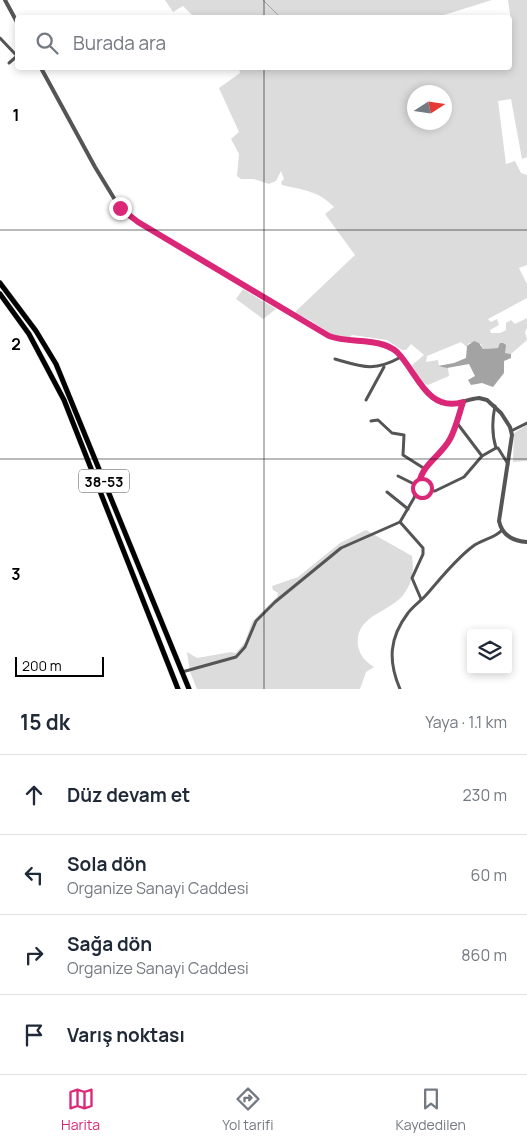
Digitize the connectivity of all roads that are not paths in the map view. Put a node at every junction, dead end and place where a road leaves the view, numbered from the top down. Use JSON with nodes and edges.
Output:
{"nodes":[{"id":1,"x":5,"y":0,"type":"edge"},
{"id":2,"x":15,"y":18,"type":"edge"},
{"id":3,"x":0,"y":38,"type":"edge"},
{"id":4,"x":15,"y":55,"type":"edge"},
{"id":5,"x":15,"y":58,"type":"edge"},
{"id":6,"x":9,"y":63,"type":"dead end"},
{"id":7,"x":41,"y":70,"type":"edge"},
{"id":8,"x":0,"y":283,"type":"edge"},
{"id":9,"x":0,"y":294,"type":"edge"},
{"id":10,"x":401,"y":357,"type":"junction"},
{"id":11,"x":335,"y":359,"type":"dead end"},
{"id":12,"x":384,"y":367,"type":"junction"},
{"id":13,"x":366,"y":400,"type":"dead end"},
{"id":14,"x":463,"y":402,"type":"junction"},
{"id":15,"x":495,"y":406,"type":"junction"},
{"id":16,"x":371,"y":421,"type":"dead end"},
{"id":17,"x":457,"y":422,"type":"junction"},
{"id":18,"x":527,"y":423,"type":"edge"},
{"id":19,"x":511,"y":431,"type":"junction"},
{"id":20,"x":496,"y":448,"type":"junction"},
{"id":21,"x":482,"y":456,"type":"junction"},
{"id":22,"x":508,"y":464,"type":"junction"},
{"id":23,"x":425,"y":469,"type":"junction"},
{"id":24,"x":398,"y":476,"type":"dead end"},
{"id":25,"x":419,"y":485,"type":"junction"},
{"id":26,"x":387,"y":492,"type":"dead end"},
{"id":27,"x":408,"y":509,"type":"junction"},
{"id":28,"x":400,"y":522,"type":"junction"},
{"id":29,"x":502,"y":530,"type":"junction"},
{"id":30,"x":527,"y":542,"type":"edge"},
{"id":31,"x":421,"y":599,"type":"junction"},
{"id":32,"x":182,"y":672,"type":"junction"},
{"id":33,"x":178,"y":689,"type":"edge"},
{"id":34,"x":189,"y":689,"type":"edge"},
{"id":35,"x":400,"y":689,"type":"edge"}],
"edges":[{"from":1,"to":2,"type":"street"},
{"from":3,"to":4,"type":"street"},
{"from":5,"to":6,"type":"street"},
{"from":7,"to":10,"type":"street"},
{"from":8,"to":32,"type":"highway","number":"38-53"},
{"from":9,"to":33,"type":"highway","number":"38-53"},
{"from":10,"to":12,"type":"street"},
{"from":10,"to":14,"type":"street"},
{"from":11,"to":12,"type":"street"},
{"from":12,"to":13,"type":"street"},
{"from":14,"to":15,"type":"street"},
{"from":14,"to":17,"type":"street"},
{"from":15,"to":19,"type":"street"},
{"from":15,"to":20,"type":"street"},
{"from":16,"to":23,"type":"street"},
{"from":17,"to":21,"type":"street"},
{"from":17,"to":23,"type":"street"},
{"from":18,"to":19,"type":"street"},
{"from":19,"to":22,"type":"street"},
{"from":20,"to":21,"type":"street"},
{"from":20,"to":22,"type":"street"},
{"from":21,"to":25,"type":"street"},
{"from":22,"to":29,"type":"street"},
{"from":23,"to":25,"type":"street"},
{"from":24,"to":25,"type":"street"},
{"from":25,"to":27,"type":"street"},
{"from":26,"to":27,"type":"street"},
{"from":27,"to":28,"type":"street"},
{"from":28,"to":31,"type":"street"},
{"from":28,"to":32,"type":"street"},
{"from":29,"to":30,"type":"street"},
{"from":29,"to":31,"type":"street"},
{"from":31,"to":35,"type":"street"},
{"from":32,"to":34,"type":"highway","number":"38-53"}]}
